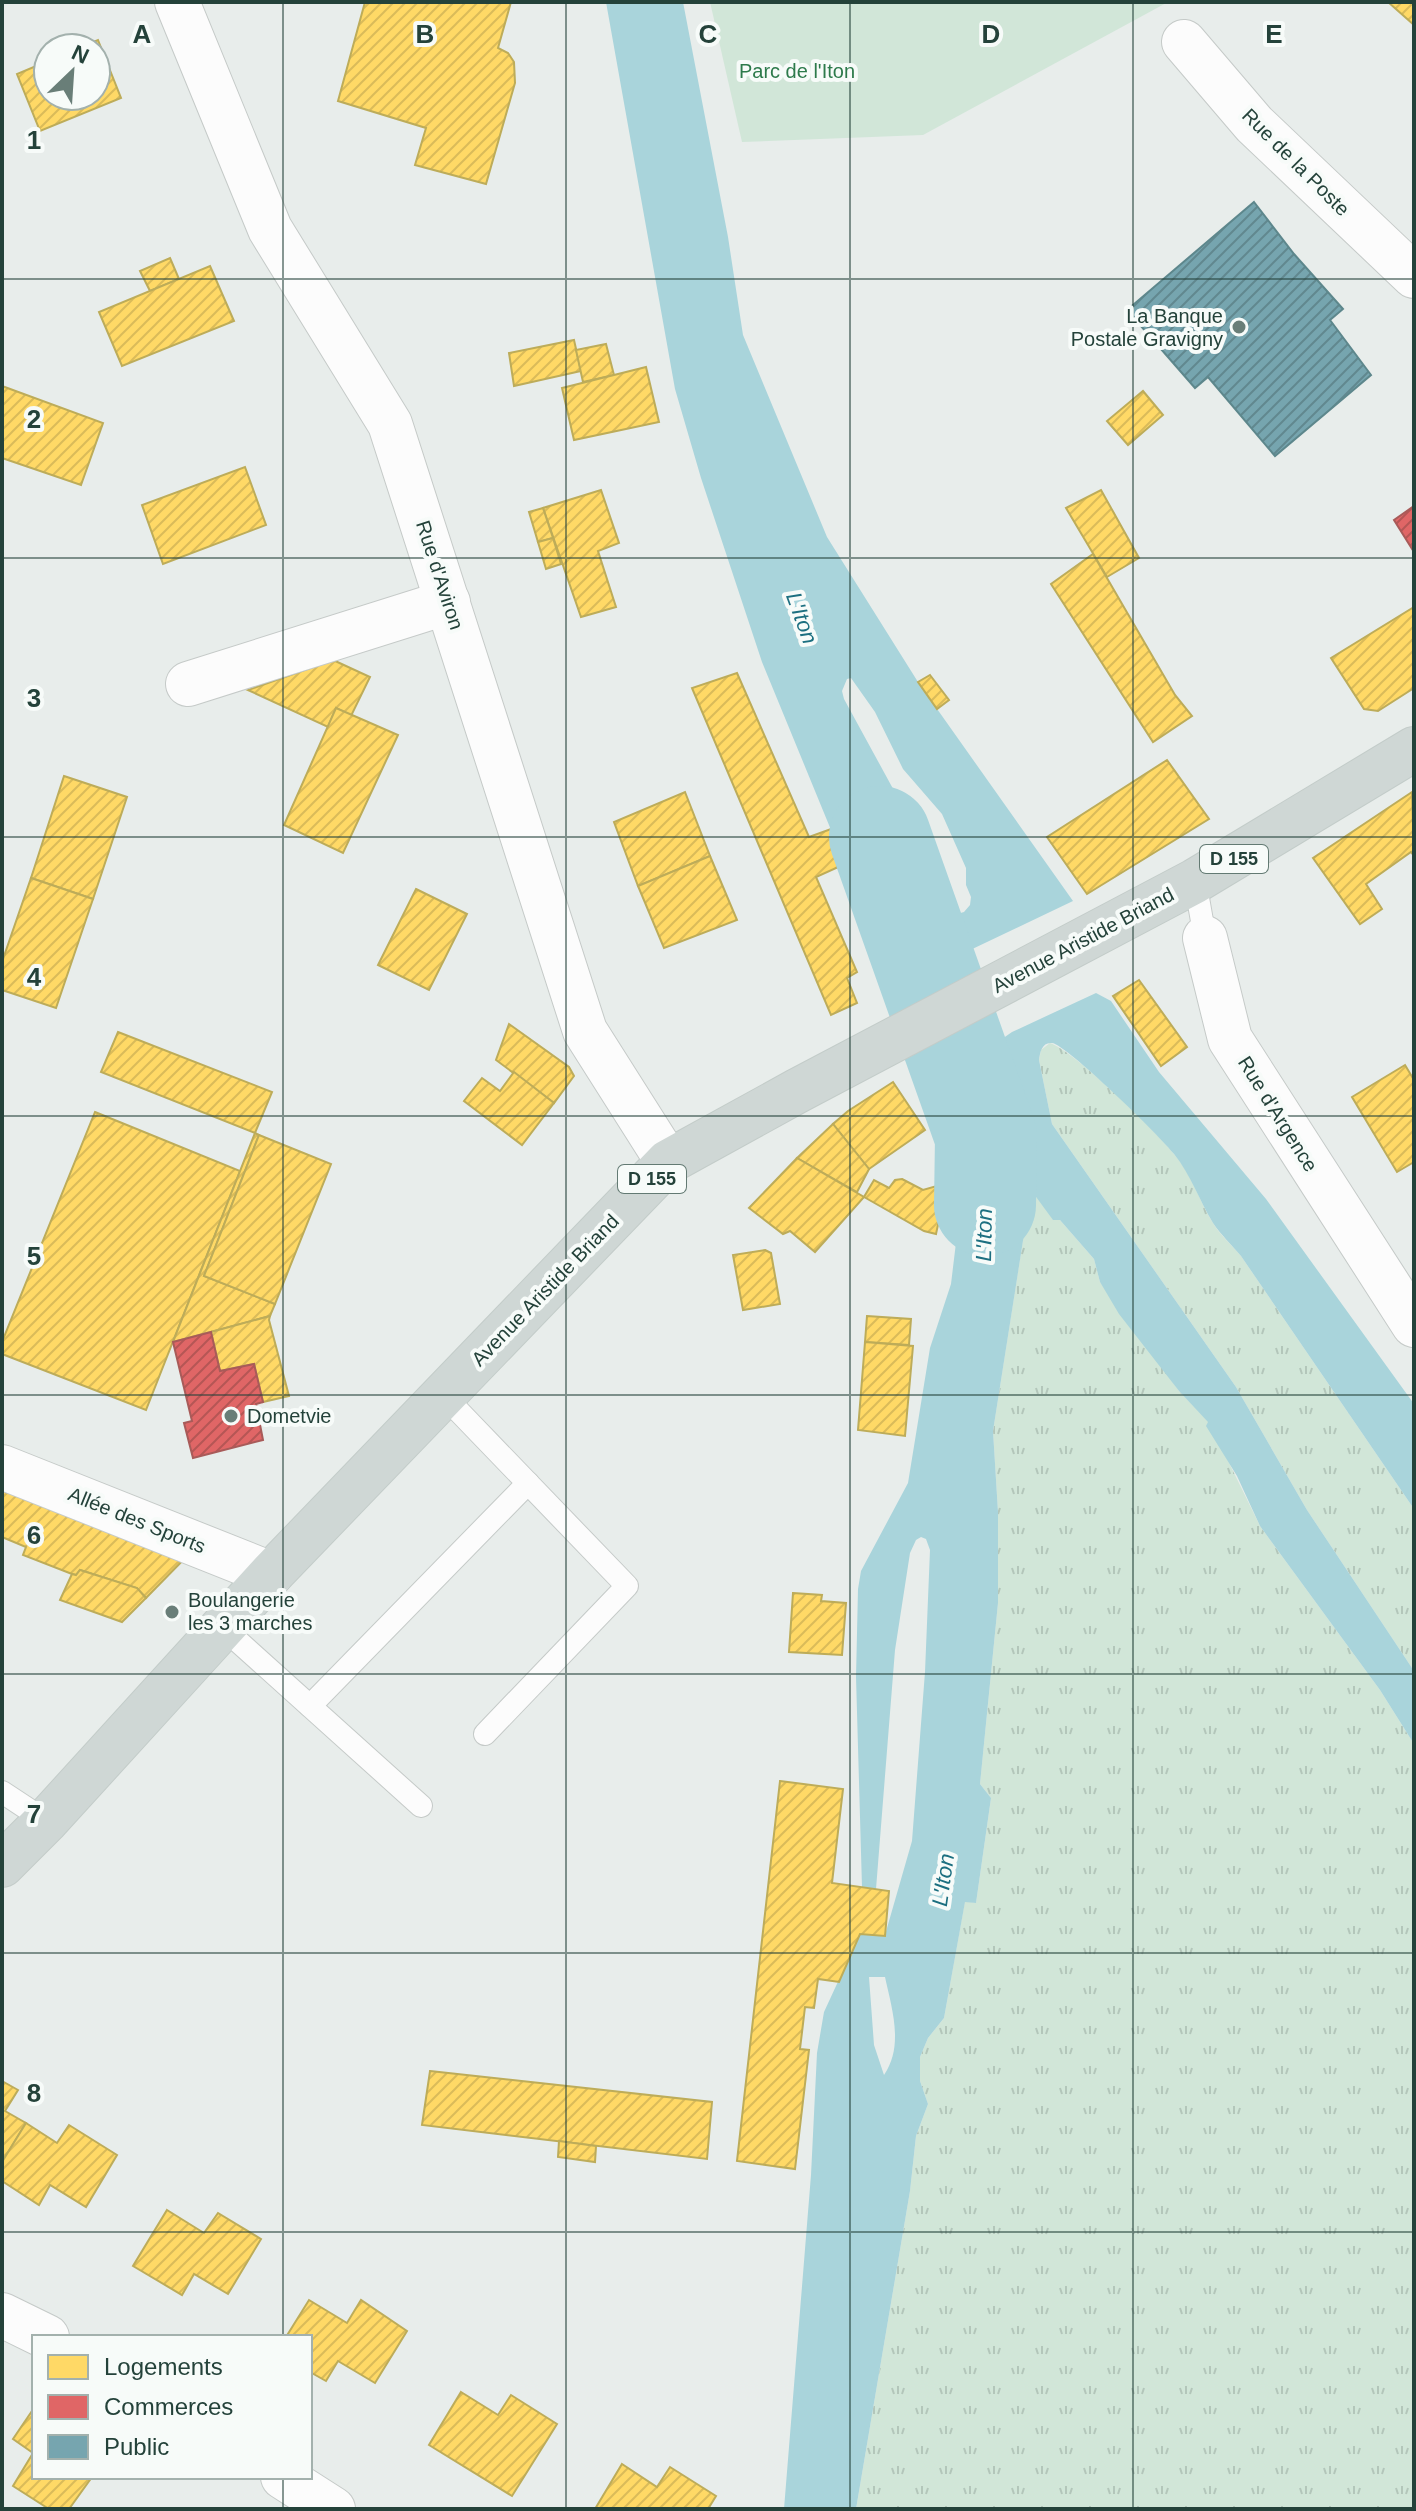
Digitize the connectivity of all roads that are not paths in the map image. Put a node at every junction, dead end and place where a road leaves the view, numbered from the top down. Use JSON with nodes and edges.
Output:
{"nodes":[{"id":1,"x":177,"y":2,"type":"edge"},
{"id":2,"x":1184,"y":42,"type":"dead end"},
{"id":3,"x":1414,"y":276,"type":"edge"},
{"id":4,"x":448,"y":602,"type":"junction"},
{"id":5,"x":188,"y":684,"type":"dead end"},
{"id":6,"x":1414,"y":749,"type":"edge"},
{"id":7,"x":1195,"y":881,"type":"junction"},
{"id":8,"x":1205,"y":938,"type":"joint"},
{"id":9,"x":668,"y":1162,"type":"junction"},
{"id":10,"x":1414,"y":1325,"type":"edge"},
{"id":11,"x":444,"y":1396,"type":"junction"},
{"id":12,"x":2,"y":1467,"type":"edge"},
{"id":13,"x":528,"y":1483,"type":"junction"},
{"id":14,"x":271,"y":1574,"type":"junction"},
{"id":15,"x":221,"y":1626,"type":"junction"},
{"id":16,"x":310,"y":1706,"type":"junction"},
{"id":17,"x":485,"y":1734,"type":"dead end"},
{"id":18,"x":2,"y":1792,"type":"edge"},
{"id":19,"x":421,"y":1806,"type":"dead end"},
{"id":20,"x":46,"y":1821,"type":"junction"},
{"id":21,"x":2,"y":1865,"type":"edge"},
{"id":22,"x":2,"y":2315,"type":"edge"},
{"id":23,"x":43,"y":2335,"type":"edge"},
{"id":24,"x":286,"y":2479,"type":"edge"},
{"id":25,"x":333,"y":2509,"type":"edge"}],
"edges":[{"from":1,"to":4,"type":"street","name":"Rue d'Aviron"},
{"from":2,"to":3,"type":"street","name":"Rue de la Poste"},
{"from":4,"to":5,"type":"street"},
{"from":4,"to":9,"type":"street","name":"Rue d'Aviron"},
{"from":6,"to":7,"type":"main road","name":"Avenue Aristide Briand","number":"D 155"},
{"from":7,"to":8,"type":"lane","name":"Rue d'Argence"},
{"from":7,"to":9,"type":"main road","name":"Avenue Aristide Briand","number":"D 155"},
{"from":8,"to":10,"type":"street","name":"Rue d'Argence"},
{"from":9,"to":11,"type":"main road","name":"Avenue Aristide Briand","number":"D 155"},
{"from":11,"to":13,"type":"lane"},
{"from":11,"to":14,"type":"main road","name":"Avenue Aristide Briand","number":"D 155"},
{"from":12,"to":14,"type":"street","name":"Allée des Sports"},
{"from":13,"to":16,"type":"lane"},
{"from":13,"to":17,"type":"lane"},
{"from":14,"to":15,"type":"main road","name":"Avenue Aristide Briand","number":"D 155"},
{"from":15,"to":16,"type":"lane"},
{"from":15,"to":20,"type":"main road","name":"Avenue Aristide Briand","number":"D 155"},
{"from":16,"to":19,"type":"lane"},
{"from":18,"to":20,"type":"lane"},
{"from":20,"to":21,"type":"main road","name":"Avenue Aristide Briand","number":"D 155"},
{"from":22,"to":23,"type":"street"},
{"from":24,"to":25,"type":"street"}]}
